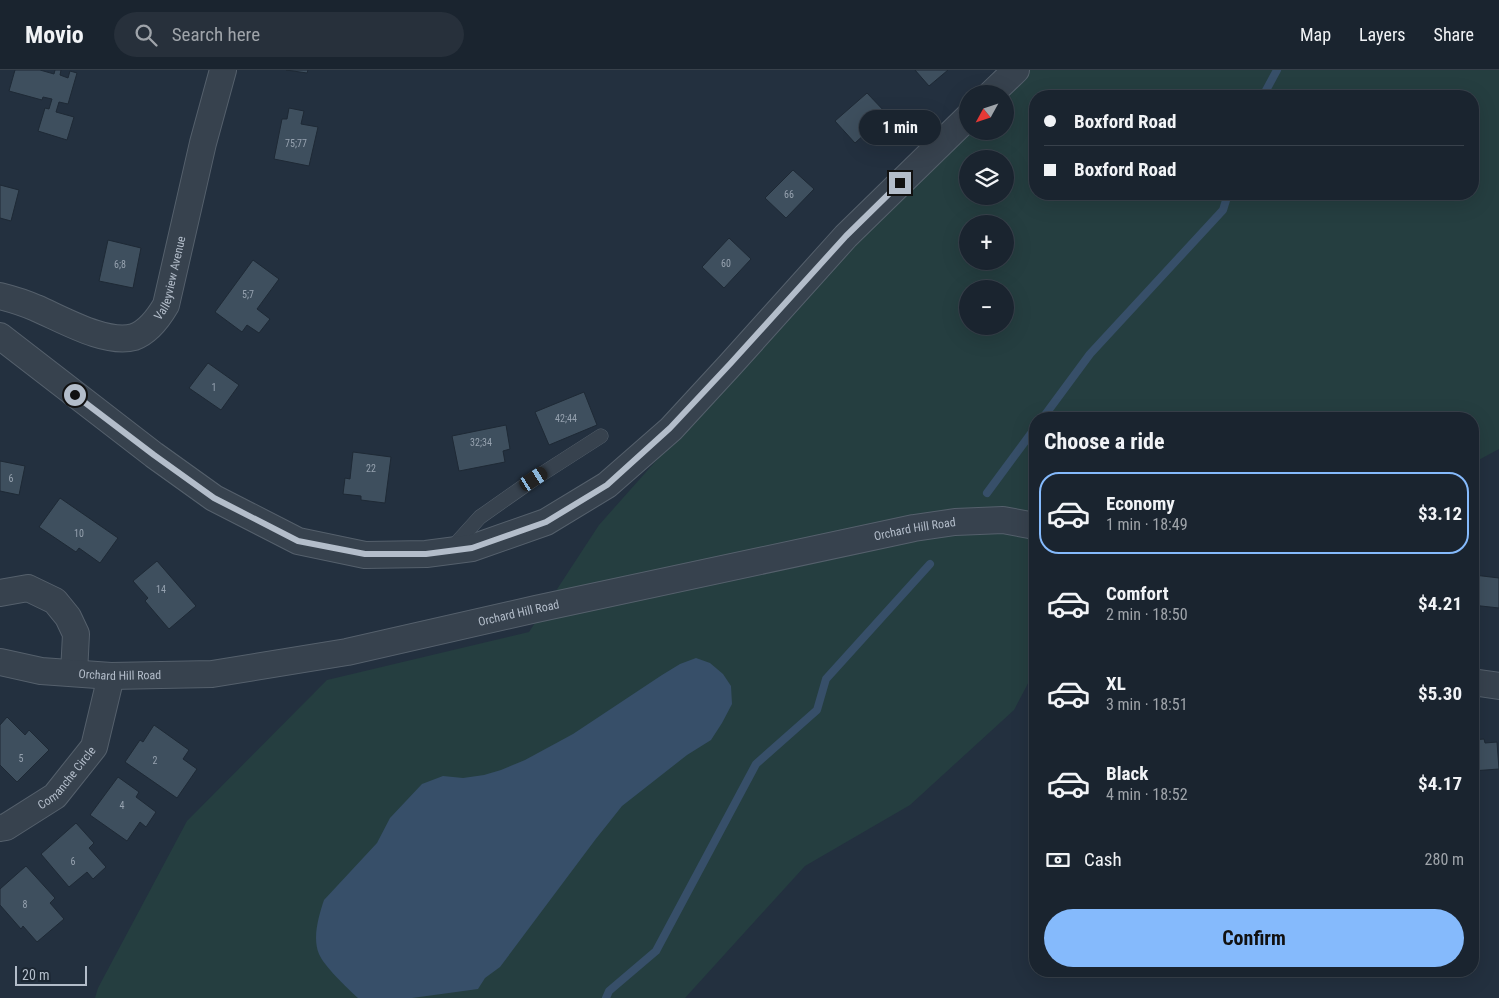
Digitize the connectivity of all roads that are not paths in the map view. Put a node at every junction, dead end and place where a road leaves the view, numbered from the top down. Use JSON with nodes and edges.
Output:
{"nodes":[{"id":1,"x":223,"y":70,"type":"edge"},
{"id":2,"x":1016,"y":70,"type":"edge"},
{"id":3,"x":1001,"y":85,"type":"edge"},
{"id":4,"x":959,"y":126,"type":"edge"},
{"id":5,"x":0,"y":296,"type":"edge"},
{"id":6,"x":0,"y":336,"type":"edge"},
{"id":7,"x":601,"y":436,"type":"dead end"},
{"id":8,"x":1029,"y":525,"type":"edge"},
{"id":9,"x":449,"y":551,"type":"junction"},
{"id":10,"x":0,"y":593,"type":"edge"},
{"id":11,"x":0,"y":662,"type":"edge"},
{"id":12,"x":74,"y":673,"type":"junction"},
{"id":13,"x":111,"y":676,"type":"junction"},
{"id":14,"x":1479,"y":683,"type":"edge"},
{"id":15,"x":1499,"y":686,"type":"edge"},
{"id":16,"x":0,"y":828,"type":"edge"}],
"edges":[{"from":1,"to":5,"type":"street","name":"Valleyview Avenue"},
{"from":2,"to":3,"type":"street"},
{"from":4,"to":9,"type":"street"},
{"from":6,"to":9,"type":"street"},
{"from":7,"to":9,"type":"lane"},
{"from":8,"to":13,"type":"street","name":"Orchard Hill Road"},
{"from":10,"to":12,"type":"street"},
{"from":11,"to":12,"type":"street","name":"Orchard Hill Road"},
{"from":12,"to":13,"type":"street","name":"Orchard Hill Road"},
{"from":13,"to":16,"type":"street","name":"Comanche Circle"},
{"from":14,"to":15,"type":"street"}]}
